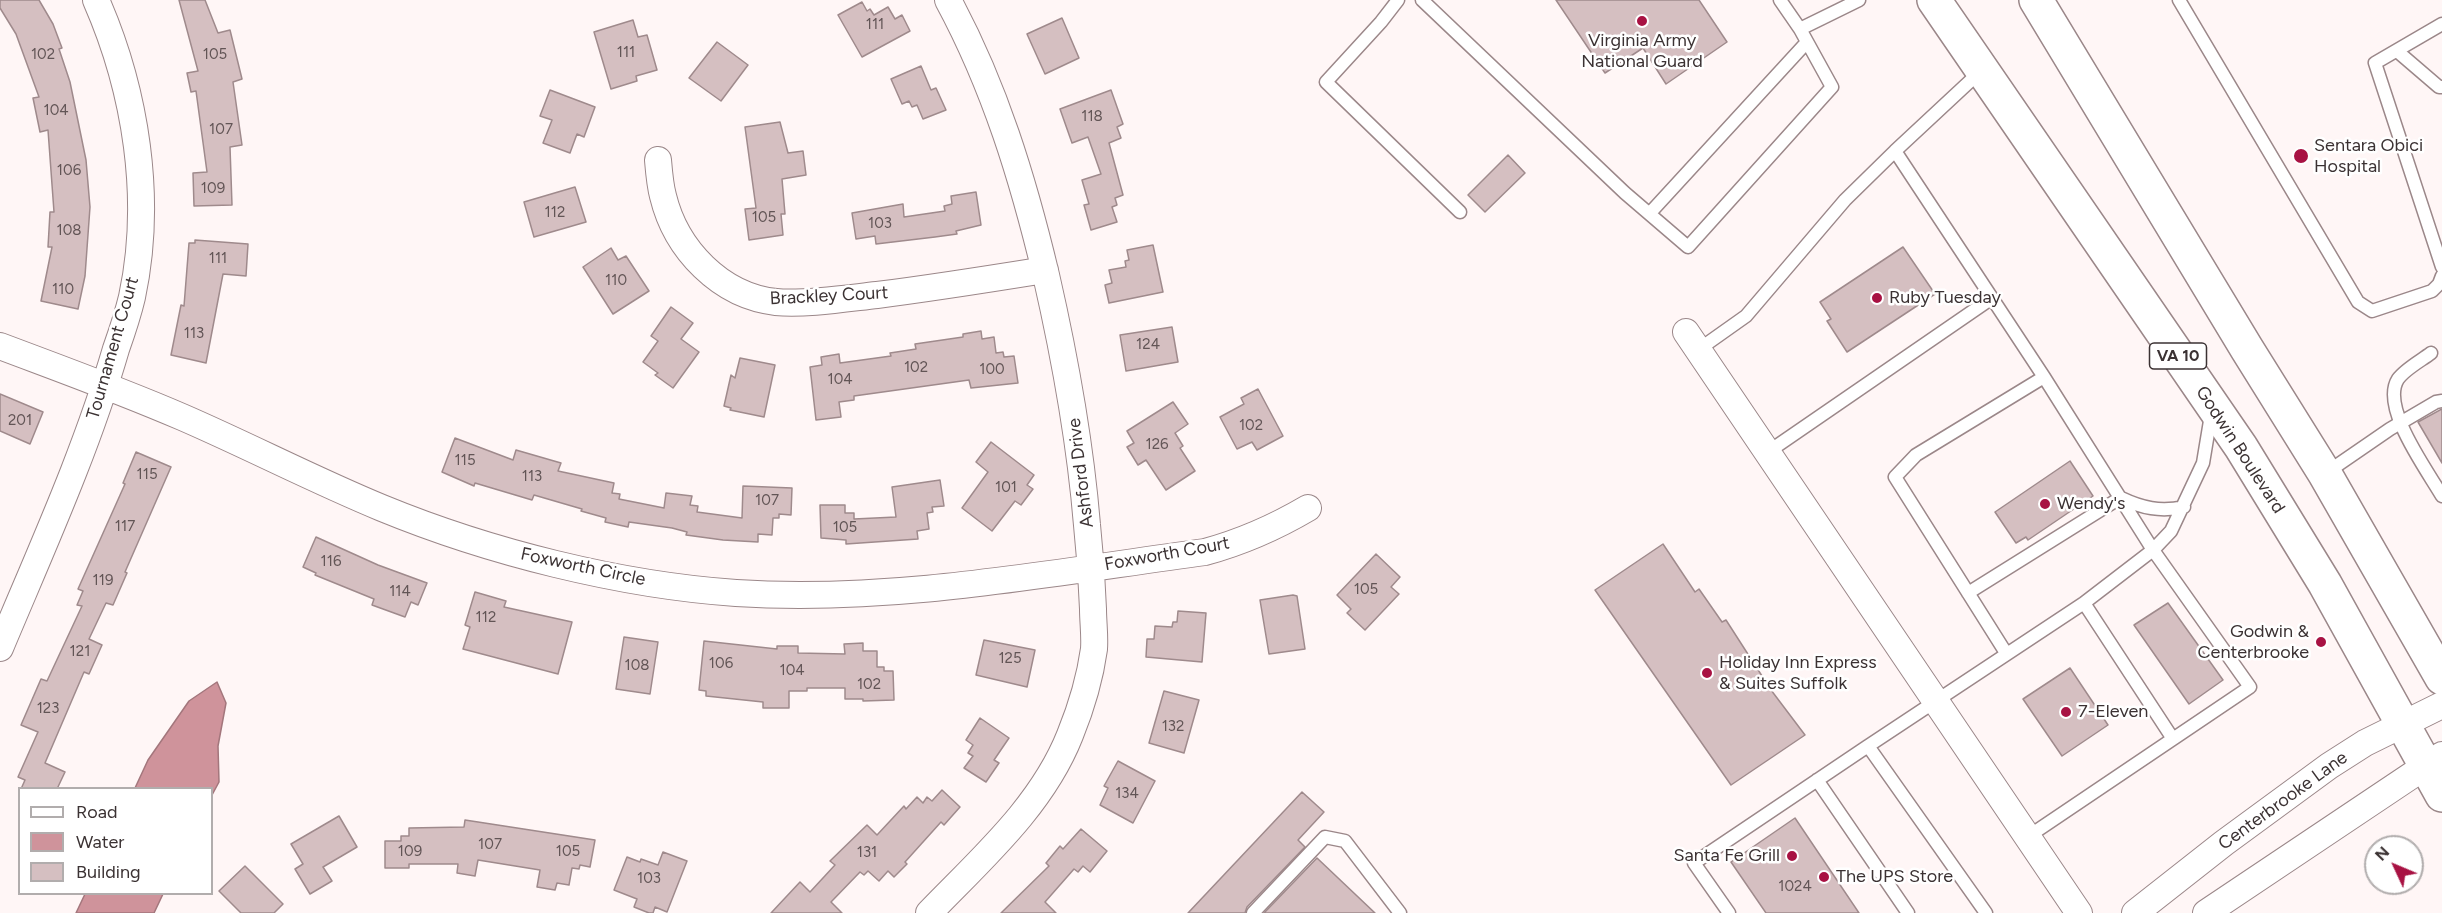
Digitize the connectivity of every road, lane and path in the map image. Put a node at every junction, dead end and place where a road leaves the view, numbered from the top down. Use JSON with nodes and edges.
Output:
{"nodes":[{"id":1,"x":96,"y":0,"type":"edge"},
{"id":2,"x":948,"y":0,"type":"edge"},
{"id":3,"x":1398,"y":0,"type":"edge"},
{"id":4,"x":1422,"y":0,"type":"edge"},
{"id":5,"x":1780,"y":0,"type":"edge"},
{"id":6,"x":1859,"y":0,"type":"edge"},
{"id":7,"x":1934,"y":0,"type":"edge"},
{"id":8,"x":2036,"y":0,"type":"edge"},
{"id":9,"x":2179,"y":0,"type":"edge"},
{"id":10,"x":2442,"y":24,"type":"edge"},
{"id":11,"x":1800,"y":29,"type":"junction"},
{"id":12,"x":1807,"y":42,"type":"junction"},
{"id":13,"x":2397,"y":51,"type":"junction"},
{"id":14,"x":1982,"y":70,"type":"junction"},
{"id":15,"x":2442,"y":87,"type":"edge"},
{"id":16,"x":1895,"y":151,"type":"junction"},
{"id":17,"x":658,"y":160,"type":"dead end"},
{"id":18,"x":1460,"y":212,"type":"dead end"},
{"id":19,"x":1650,"y":213,"type":"junction"},
{"id":20,"x":2442,"y":267,"type":"edge"},
{"id":21,"x":1045,"y":270,"type":"junction"},
{"id":22,"x":2442,"y":276,"type":"edge"},
{"id":23,"x":1992,"y":298,"type":"junction"},
{"id":24,"x":1692,"y":341,"type":"joint"},
{"id":25,"x":0,"y":346,"type":"edge"},
{"id":26,"x":2431,"y":353,"type":"dead end"},
{"id":27,"x":2044,"y":376,"type":"junction"},
{"id":28,"x":106,"y":386,"type":"junction"},
{"id":29,"x":2442,"y":401,"type":"edge"},
{"id":30,"x":2213,"y":406,"type":"junction"},
{"id":31,"x":2400,"y":423,"type":"junction"},
{"id":32,"x":1768,"y":452,"type":"junction"},
{"id":33,"x":2325,"y":474,"type":"junction"},
{"id":34,"x":2442,"y":496,"type":"edge"},
{"id":35,"x":2120,"y":498,"type":"junction"},
{"id":36,"x":2184,"y":507,"type":"junction"},
{"id":37,"x":1308,"y":508,"type":"dead end"},
{"id":38,"x":2153,"y":550,"type":"junction"},
{"id":39,"x":1091,"y":567,"type":"junction"},
{"id":40,"x":1968,"y":594,"type":"junction"},
{"id":41,"x":2084,"y":603,"type":"junction"},
{"id":42,"x":0,"y":648,"type":"edge"},
{"id":43,"x":2006,"y":653,"type":"junction"},
{"id":44,"x":2442,"y":678,"type":"edge"},
{"id":45,"x":1936,"y":700,"type":"junction"},
{"id":46,"x":2442,"y":705,"type":"edge"},
{"id":47,"x":2403,"y":725,"type":"junction"},
{"id":48,"x":2173,"y":739,"type":"junction"},
{"id":49,"x":1868,"y":746,"type":"junction"},
{"id":50,"x":2434,"y":760,"type":"edge"},
{"id":51,"x":1817,"y":780,"type":"junction"},
{"id":52,"x":2442,"y":795,"type":"edge"},
{"id":53,"x":2029,"y":836,"type":"junction"},
{"id":54,"x":929,"y":913,"type":"edge"},
{"id":55,"x":1253,"y":913,"type":"edge"},
{"id":56,"x":1400,"y":913,"type":"edge"},
{"id":57,"x":1729,"y":913,"type":"edge"},
{"id":58,"x":1908,"y":913,"type":"edge"},
{"id":59,"x":1986,"y":913,"type":"edge"},
{"id":60,"x":2079,"y":913,"type":"edge"},
{"id":61,"x":2134,"y":913,"type":"edge"},
{"id":62,"x":2206,"y":913,"type":"edge"}],
"edges":[{"from":1,"to":28,"type":"street","name":"Tournament Court"},
{"from":2,"to":21,"type":"street","name":"Ashford Drive"},
{"from":3,"to":18,"type":"lane"},
{"from":4,"to":19,"type":"lane"},
{"from":5,"to":11,"type":"lane"},
{"from":6,"to":11,"type":"lane"},
{"from":7,"to":14,"type":"highway","name":"Godwin Boulevard","number":"VA 10"},
{"from":8,"to":33,"type":"highway"},
{"from":9,"to":22,"type":"lane"},
{"from":10,"to":13,"type":"lane"},
{"from":11,"to":12,"type":"lane"},
{"from":12,"to":19,"type":"lane"},
{"from":12,"to":19,"type":"lane"},
{"from":13,"to":15,"type":"lane"},
{"from":13,"to":20,"type":"lane"},
{"from":14,"to":16,"type":"lane"},
{"from":14,"to":30,"type":"highway","name":"Godwin Boulevard","number":"VA 10"},
{"from":16,"to":23,"type":"lane"},
{"from":16,"to":24,"type":"lane"},
{"from":17,"to":21,"type":"street","name":"Brackley Court"},
{"from":21,"to":39,"type":"street","name":"Ashford Drive"},
{"from":23,"to":27,"type":"lane"},
{"from":23,"to":32,"type":"lane"},
{"from":24,"to":32,"type":"street"},
{"from":25,"to":28,"type":"street","name":"Foxworth Circle"},
{"from":26,"to":31,"type":"lane"},
{"from":27,"to":35,"type":"lane"},
{"from":27,"to":40,"type":"lane"},
{"from":28,"to":39,"type":"street","name":"Foxworth Circle"},
{"from":28,"to":42,"type":"street","name":"Tournament Court"},
{"from":29,"to":31,"type":"lane"},
{"from":30,"to":36,"type":"lane"},
{"from":30,"to":47,"type":"highway","name":"Godwin Boulevard","number":"VA 10"},
{"from":31,"to":33,"type":"lane"},
{"from":31,"to":34,"type":"lane"},
{"from":32,"to":45,"type":"street"},
{"from":33,"to":44,"type":"highway"},
{"from":35,"to":36,"type":"lane"},
{"from":35,"to":38,"type":"lane"},
{"from":35,"to":40,"type":"lane"},
{"from":36,"to":38,"type":"lane"},
{"from":37,"to":39,"type":"street","name":"Foxworth Court"},
{"from":38,"to":41,"type":"lane"},
{"from":38,"to":48,"type":"lane"},
{"from":39,"to":54,"type":"street","name":"Ashford Drive"},
{"from":40,"to":43,"type":"lane"},
{"from":41,"to":43,"type":"lane"},
{"from":41,"to":48,"type":"lane"},
{"from":43,"to":45,"type":"lane"},
{"from":45,"to":49,"type":"lane"},
{"from":45,"to":53,"type":"street"},
{"from":46,"to":47,"type":"street","name":"Centerbrooke Lane"},
{"from":47,"to":50,"type":"highway","name":"Godwin Boulevard","number":"VA 10"},
{"from":47,"to":61,"type":"street","name":"Centerbrooke Lane"},
{"from":48,"to":53,"type":"lane"},
{"from":49,"to":51,"type":"lane"},
{"from":49,"to":59,"type":"lane"},
{"from":50,"to":52,"type":"highway","name":"Godwin Boulevard","number":"VA 10"},
{"from":50,"to":62,"type":"street"},
{"from":51,"to":57,"type":"lane"},
{"from":51,"to":58,"type":"lane"},
{"from":53,"to":60,"type":"street"},
{"from":55,"to":56,"type":"lane"}]}
